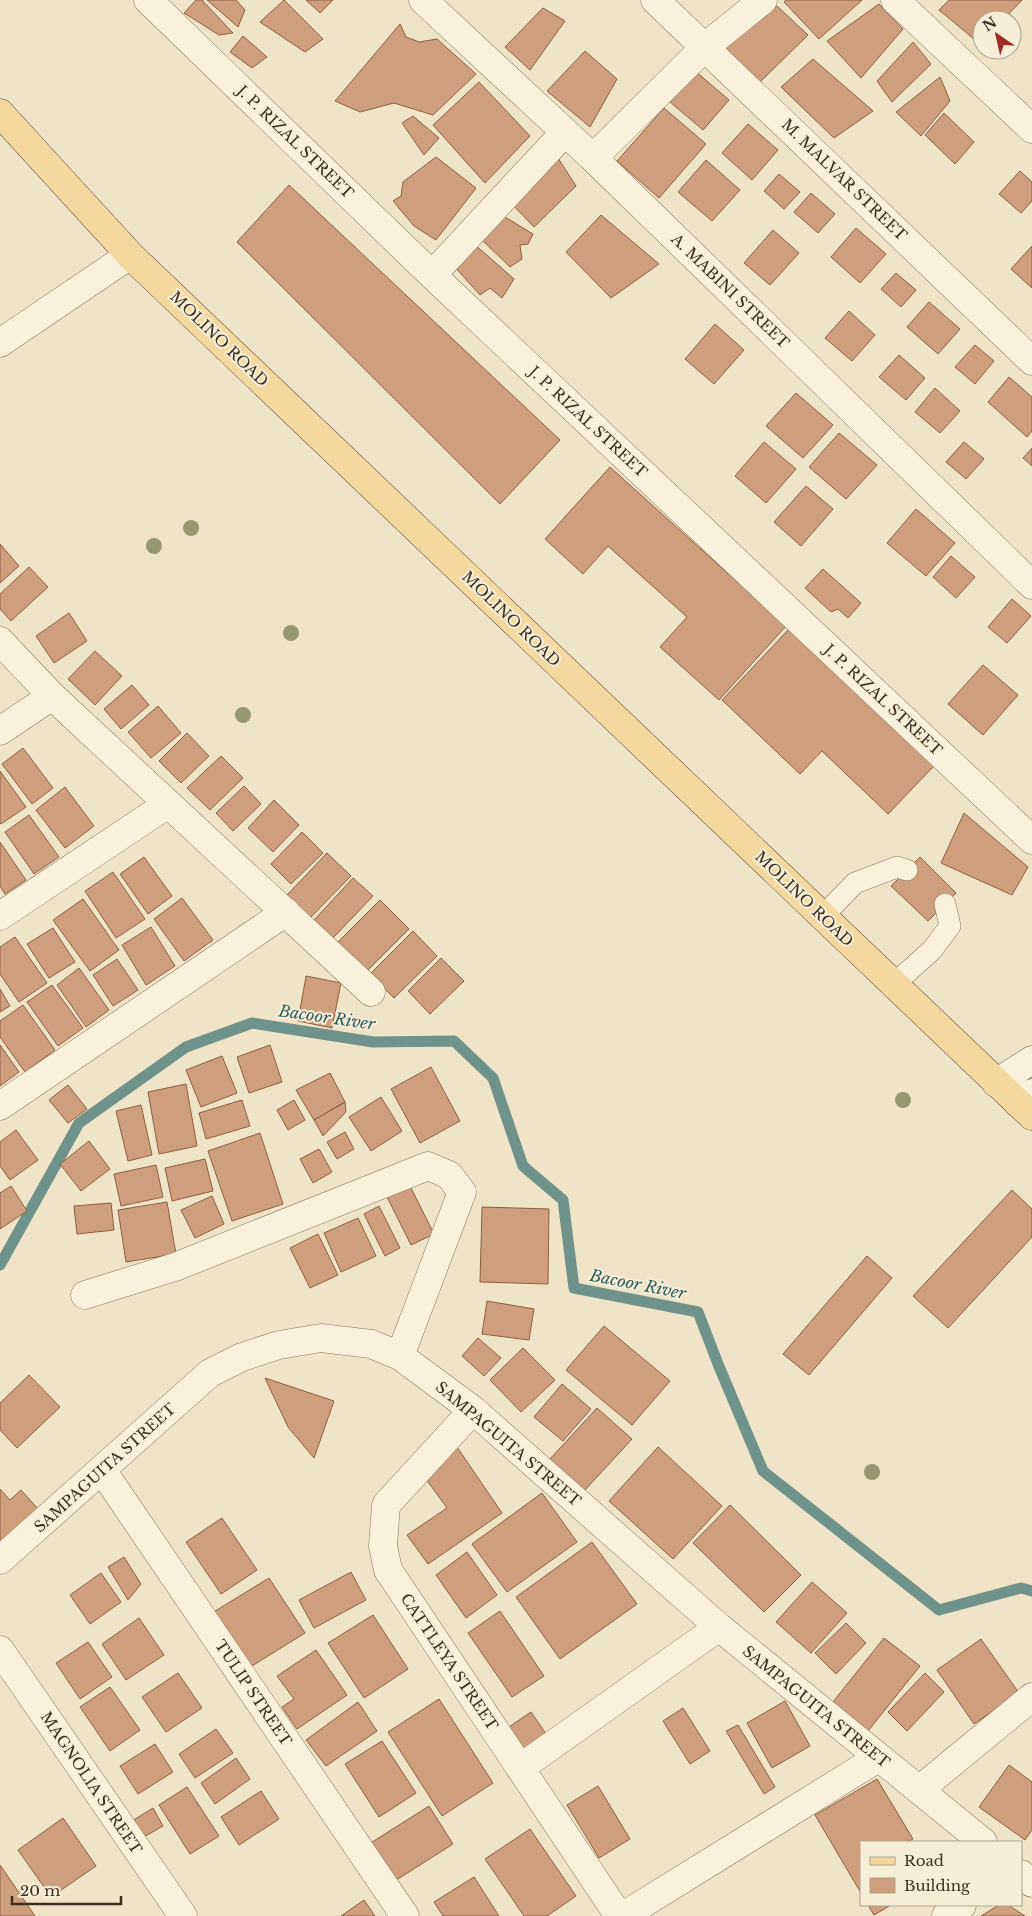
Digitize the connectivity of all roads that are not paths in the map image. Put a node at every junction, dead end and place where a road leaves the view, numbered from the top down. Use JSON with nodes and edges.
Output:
{"nodes":[{"id":1,"x":148,"y":0,"type":"edge"},
{"id":2,"x":423,"y":0,"type":"edge"},
{"id":3,"x":655,"y":0,"type":"edge"},
{"id":4,"x":763,"y":0,"type":"edge"},
{"id":5,"x":895,"y":0,"type":"edge"},
{"id":6,"x":705,"y":47,"type":"junction"},
{"id":7,"x":0,"y":113,"type":"edge"},
{"id":8,"x":1032,"y":129,"type":"edge"},
{"id":9,"x":565,"y":132,"type":"junction"},
{"id":10,"x":593,"y":158,"type":"junction"},
{"id":11,"x":130,"y":255,"type":"junction"},
{"id":12,"x":432,"y":275,"type":"junction"},
{"id":13,"x":0,"y":343,"type":"edge"},
{"id":14,"x":1032,"y":361,"type":"edge"},
{"id":15,"x":1032,"y":585,"type":"edge"},
{"id":16,"x":0,"y":641,"type":"edge"},
{"id":17,"x":52,"y":696,"type":"junction"},
{"id":18,"x":0,"y":731,"type":"edge"},
{"id":19,"x":168,"y":804,"type":"junction"},
{"id":20,"x":1028,"y":830,"type":"edge"},
{"id":21,"x":907,"y":870,"type":"dead end"},
{"id":22,"x":945,"y":904,"type":"dead end"},
{"id":23,"x":286,"y":912,"type":"junction"},
{"id":24,"x":0,"y":916,"type":"edge"},
{"id":25,"x":822,"y":917,"type":"junction"},
{"id":26,"x":893,"y":985,"type":"junction"},
{"id":27,"x":371,"y":992,"type":"dead end"},
{"id":28,"x":1032,"y":1060,"type":"edge"},
{"id":29,"x":996,"y":1083,"type":"junction"},
{"id":30,"x":1027,"y":1104,"type":"edge"},
{"id":31,"x":0,"y":1106,"type":"edge"},
{"id":32,"x":85,"y":1295,"type":"dead end"},
{"id":33,"x":400,"y":1356,"type":"junction"},
{"id":34,"x":473,"y":1410,"type":"junction"},
{"id":35,"x":102,"y":1470,"type":"junction"},
{"id":36,"x":0,"y":1560,"type":"edge"},
{"id":37,"x":719,"y":1628,"type":"junction"},
{"id":38,"x":0,"y":1650,"type":"edge"},
{"id":39,"x":1032,"y":1697,"type":"edge"},
{"id":40,"x":878,"y":1758,"type":"junction"},
{"id":41,"x":520,"y":1768,"type":"junction"},
{"id":42,"x":919,"y":1790,"type":"junction"},
{"id":43,"x":982,"y":1841,"type":"edge"},
{"id":44,"x":1022,"y":1875,"type":"edge"},
{"id":45,"x":1032,"y":1883,"type":"edge"},
{"id":46,"x":961,"y":1906,"type":"edge"},
{"id":47,"x":183,"y":1916,"type":"edge"},
{"id":48,"x":404,"y":1916,"type":"edge"},
{"id":49,"x":621,"y":1916,"type":"edge"},
{"id":50,"x":946,"y":1916,"type":"edge"}],
"edges":[{"from":1,"to":12,"type":"street","name":"J. P. RIZAL STREET"},
{"from":2,"to":9,"type":"street","name":"A. MABINI STREET"},
{"from":3,"to":6,"type":"street","name":"M. MALVAR STREET"},
{"from":4,"to":6,"type":"street"},
{"from":5,"to":8,"type":"street"},
{"from":6,"to":10,"type":"street"},
{"from":6,"to":14,"type":"street","name":"M. MALVAR STREET"},
{"from":7,"to":11,"type":"main road","name":"MOLINO ROAD"},
{"from":9,"to":10,"type":"street","name":"A. MABINI STREET"},
{"from":9,"to":12,"type":"street"},
{"from":10,"to":15,"type":"street","name":"A. MABINI STREET"},
{"from":11,"to":13,"type":"street"},
{"from":11,"to":25,"type":"main road","name":"MOLINO ROAD"},
{"from":12,"to":20,"type":"street","name":"J. P. RIZAL STREET"},
{"from":16,"to":17,"type":"street"},
{"from":17,"to":18,"type":"street"},
{"from":17,"to":19,"type":"street"},
{"from":19,"to":23,"type":"street"},
{"from":19,"to":24,"type":"street"},
{"from":21,"to":25,"type":"lane"},
{"from":22,"to":26,"type":"lane"},
{"from":23,"to":27,"type":"street"},
{"from":23,"to":31,"type":"street"},
{"from":25,"to":26,"type":"main road","name":"MOLINO ROAD"},
{"from":26,"to":29,"type":"main road","name":"MOLINO ROAD"},
{"from":28,"to":29,"type":"street"},
{"from":29,"to":30,"type":"main road","name":"MOLINO ROAD"},
{"from":32,"to":33,"type":"street"},
{"from":33,"to":34,"type":"street","name":"SAMPAGUITA STREET"},
{"from":33,"to":35,"type":"street","name":"SAMPAGUITA STREET"},
{"from":34,"to":37,"type":"street","name":"SAMPAGUITA STREET"},
{"from":34,"to":41,"type":"street","name":"CATTLEYA STREET"},
{"from":35,"to":36,"type":"street","name":"SAMPAGUITA STREET"},
{"from":35,"to":48,"type":"street","name":"TULIP STREET"},
{"from":37,"to":40,"type":"street","name":"SAMPAGUITA STREET"},
{"from":37,"to":41,"type":"street"},
{"from":38,"to":47,"type":"street","name":"MAGNOLIA STREET"},
{"from":39,"to":42,"type":"street"},
{"from":40,"to":42,"type":"street","name":"SAMPAGUITA STREET"},
{"from":40,"to":49,"type":"street"},
{"from":41,"to":49,"type":"street","name":"CATTLEYA STREET"},
{"from":42,"to":43,"type":"street","name":"SAMPAGUITA STREET"},
{"from":44,"to":45,"type":"street"},
{"from":46,"to":50,"type":"street"}]}
